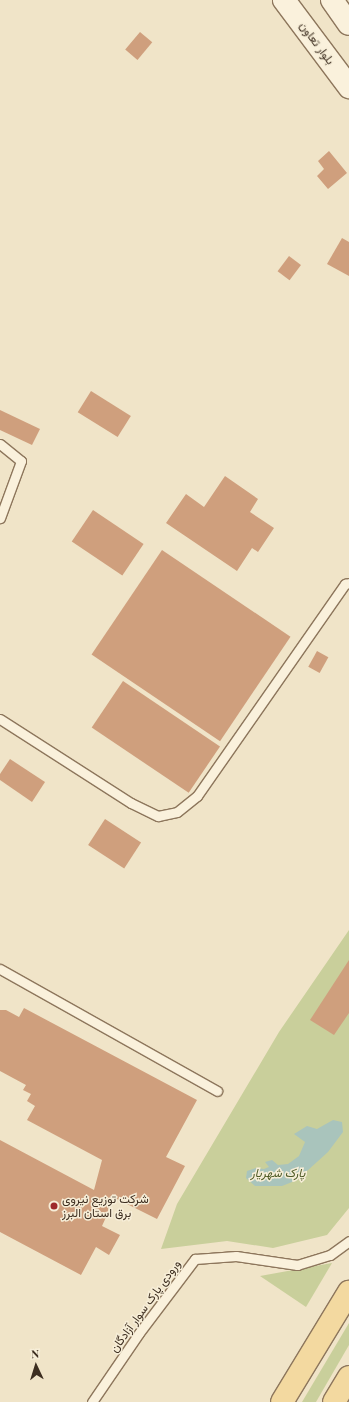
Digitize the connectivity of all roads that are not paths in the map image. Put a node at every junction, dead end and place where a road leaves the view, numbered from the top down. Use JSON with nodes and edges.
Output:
{"nodes":[{"id":1,"x":284,"y":0,"type":"edge"},
{"id":2,"x":332,"y":0,"type":"edge"},
{"id":3,"x":349,"y":24,"type":"edge"},
{"id":4,"x":349,"y":87,"type":"edge"},
{"id":5,"x":0,"y":444,"type":"edge"},
{"id":6,"x":0,"y":518,"type":"edge"},
{"id":7,"x":349,"y":583,"type":"edge"},
{"id":8,"x":0,"y":719,"type":"edge"},
{"id":9,"x":0,"y":969,"type":"edge"},
{"id":10,"x":217,"y":1091,"type":"dead end"},
{"id":11,"x":349,"y":1241,"type":"edge"},
{"id":12,"x":349,"y":1292,"type":"edge"},
{"id":13,"x":322,"y":1335,"type":"junction"},
{"id":14,"x":349,"y":1377,"type":"edge"},
{"id":15,"x":92,"y":1402,"type":"edge"},
{"id":16,"x":269,"y":1402,"type":"edge"},
{"id":17,"x":282,"y":1402,"type":"edge"},
{"id":18,"x":334,"y":1402,"type":"edge"}],
"edges":[{"from":1,"to":4,"type":"main road","name":"بلوار تعاون"},
{"from":2,"to":3,"type":"main road"},
{"from":5,"to":6,"type":"lane"},
{"from":7,"to":8,"type":"lane"},
{"from":9,"to":10,"type":"lane"},
{"from":11,"to":15,"type":"lane","name":"ورودی پارک سوار آزادگان"},
{"from":12,"to":13,"type":"main road"},
{"from":13,"to":16,"type":"main road"},
{"from":13,"to":17,"type":"main road"},
{"from":14,"to":18,"type":"main road"}]}
